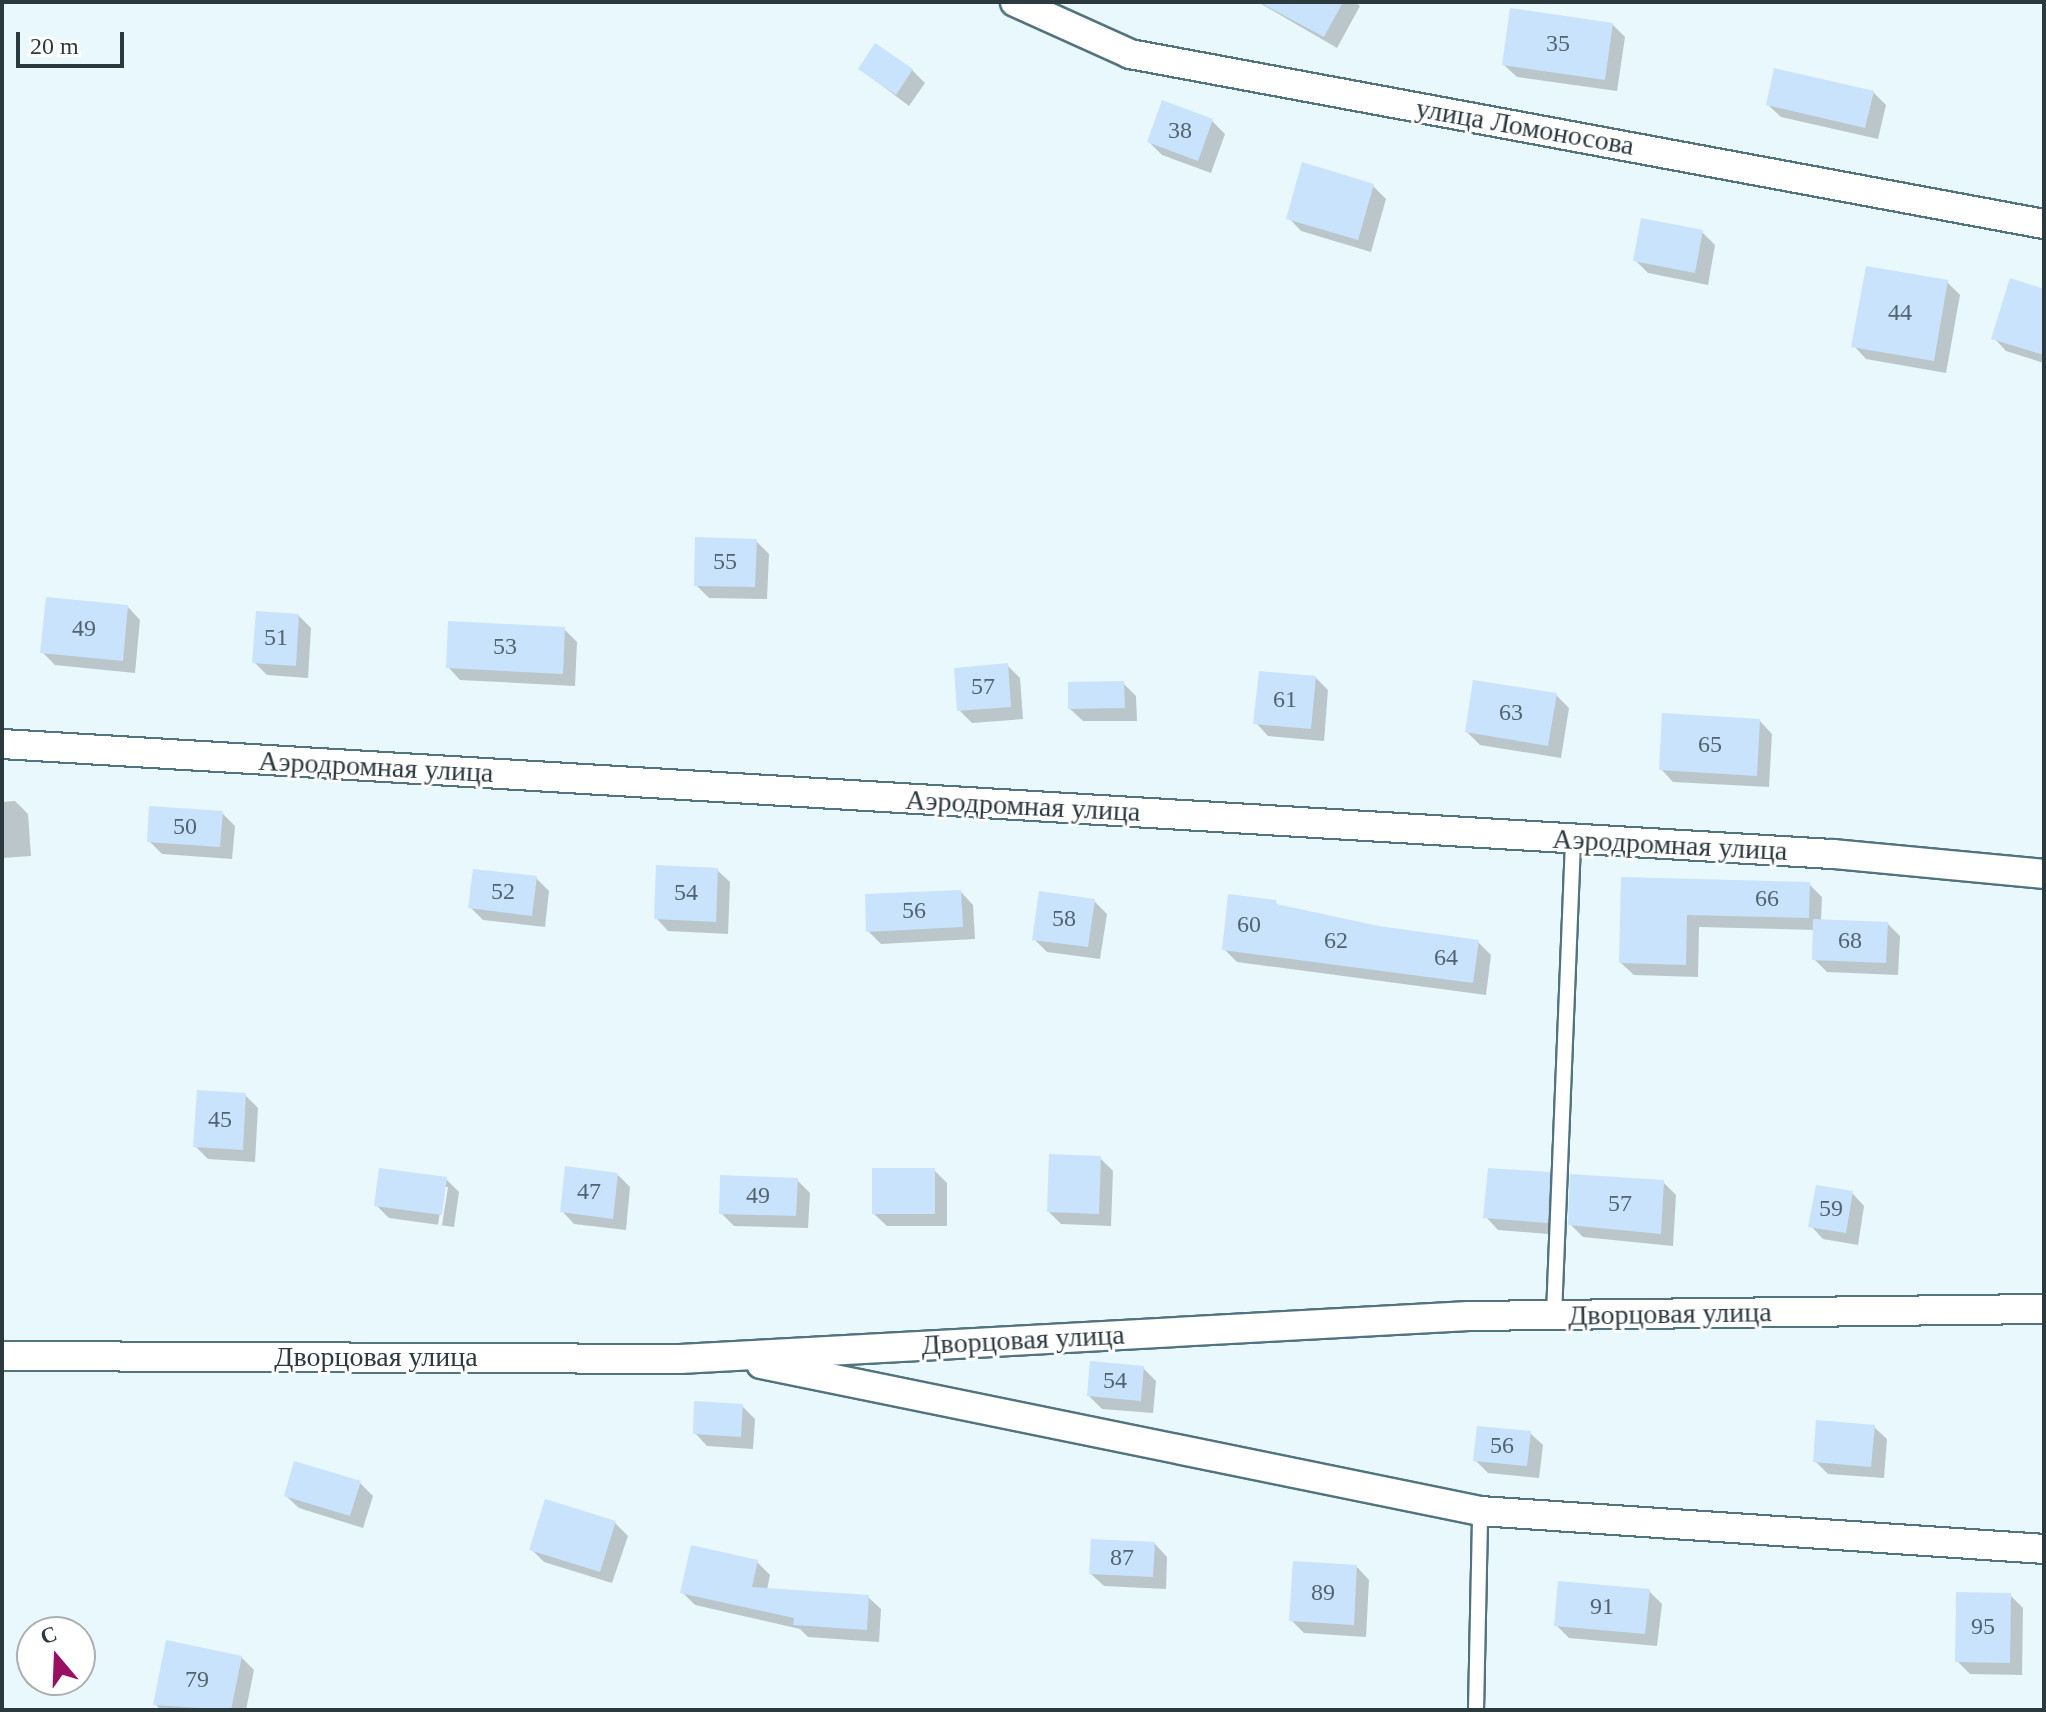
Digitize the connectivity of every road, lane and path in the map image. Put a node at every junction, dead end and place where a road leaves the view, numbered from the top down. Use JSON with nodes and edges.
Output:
{"nodes":[{"id":1,"x":1015,"y":2,"type":"edge"},
{"id":2,"x":2044,"y":224,"type":"edge"},
{"id":3,"x":2,"y":744,"type":"edge"},
{"id":4,"x":1573,"y":839,"type":"junction"},
{"id":5,"x":2044,"y":874,"type":"edge"},
{"id":6,"x":2044,"y":1309,"type":"edge"},
{"id":7,"x":1554,"y":1315,"type":"junction"},
{"id":8,"x":2,"y":1356,"type":"edge"},
{"id":9,"x":722,"y":1357,"type":"junction"},
{"id":10,"x":1480,"y":1511,"type":"junction"},
{"id":11,"x":2044,"y":1549,"type":"edge"},
{"id":12,"x":1476,"y":1710,"type":"edge"}],
"edges":[{"from":1,"to":2,"type":"street","name":"улица Ломоносова"},
{"from":3,"to":4,"type":"street","name":"Аэродромная улица"},
{"from":4,"to":5,"type":"street","name":"Аэродромная улица"},
{"from":4,"to":7,"type":"lane"},
{"from":6,"to":7,"type":"street","name":"Дворцовая улица"},
{"from":7,"to":9,"type":"street","name":"Дворцовая улица"},
{"from":8,"to":9,"type":"street","name":"Дворцовая улица"},
{"from":9,"to":10,"type":"street"},
{"from":10,"to":11,"type":"street"},
{"from":10,"to":12,"type":"lane"}]}
